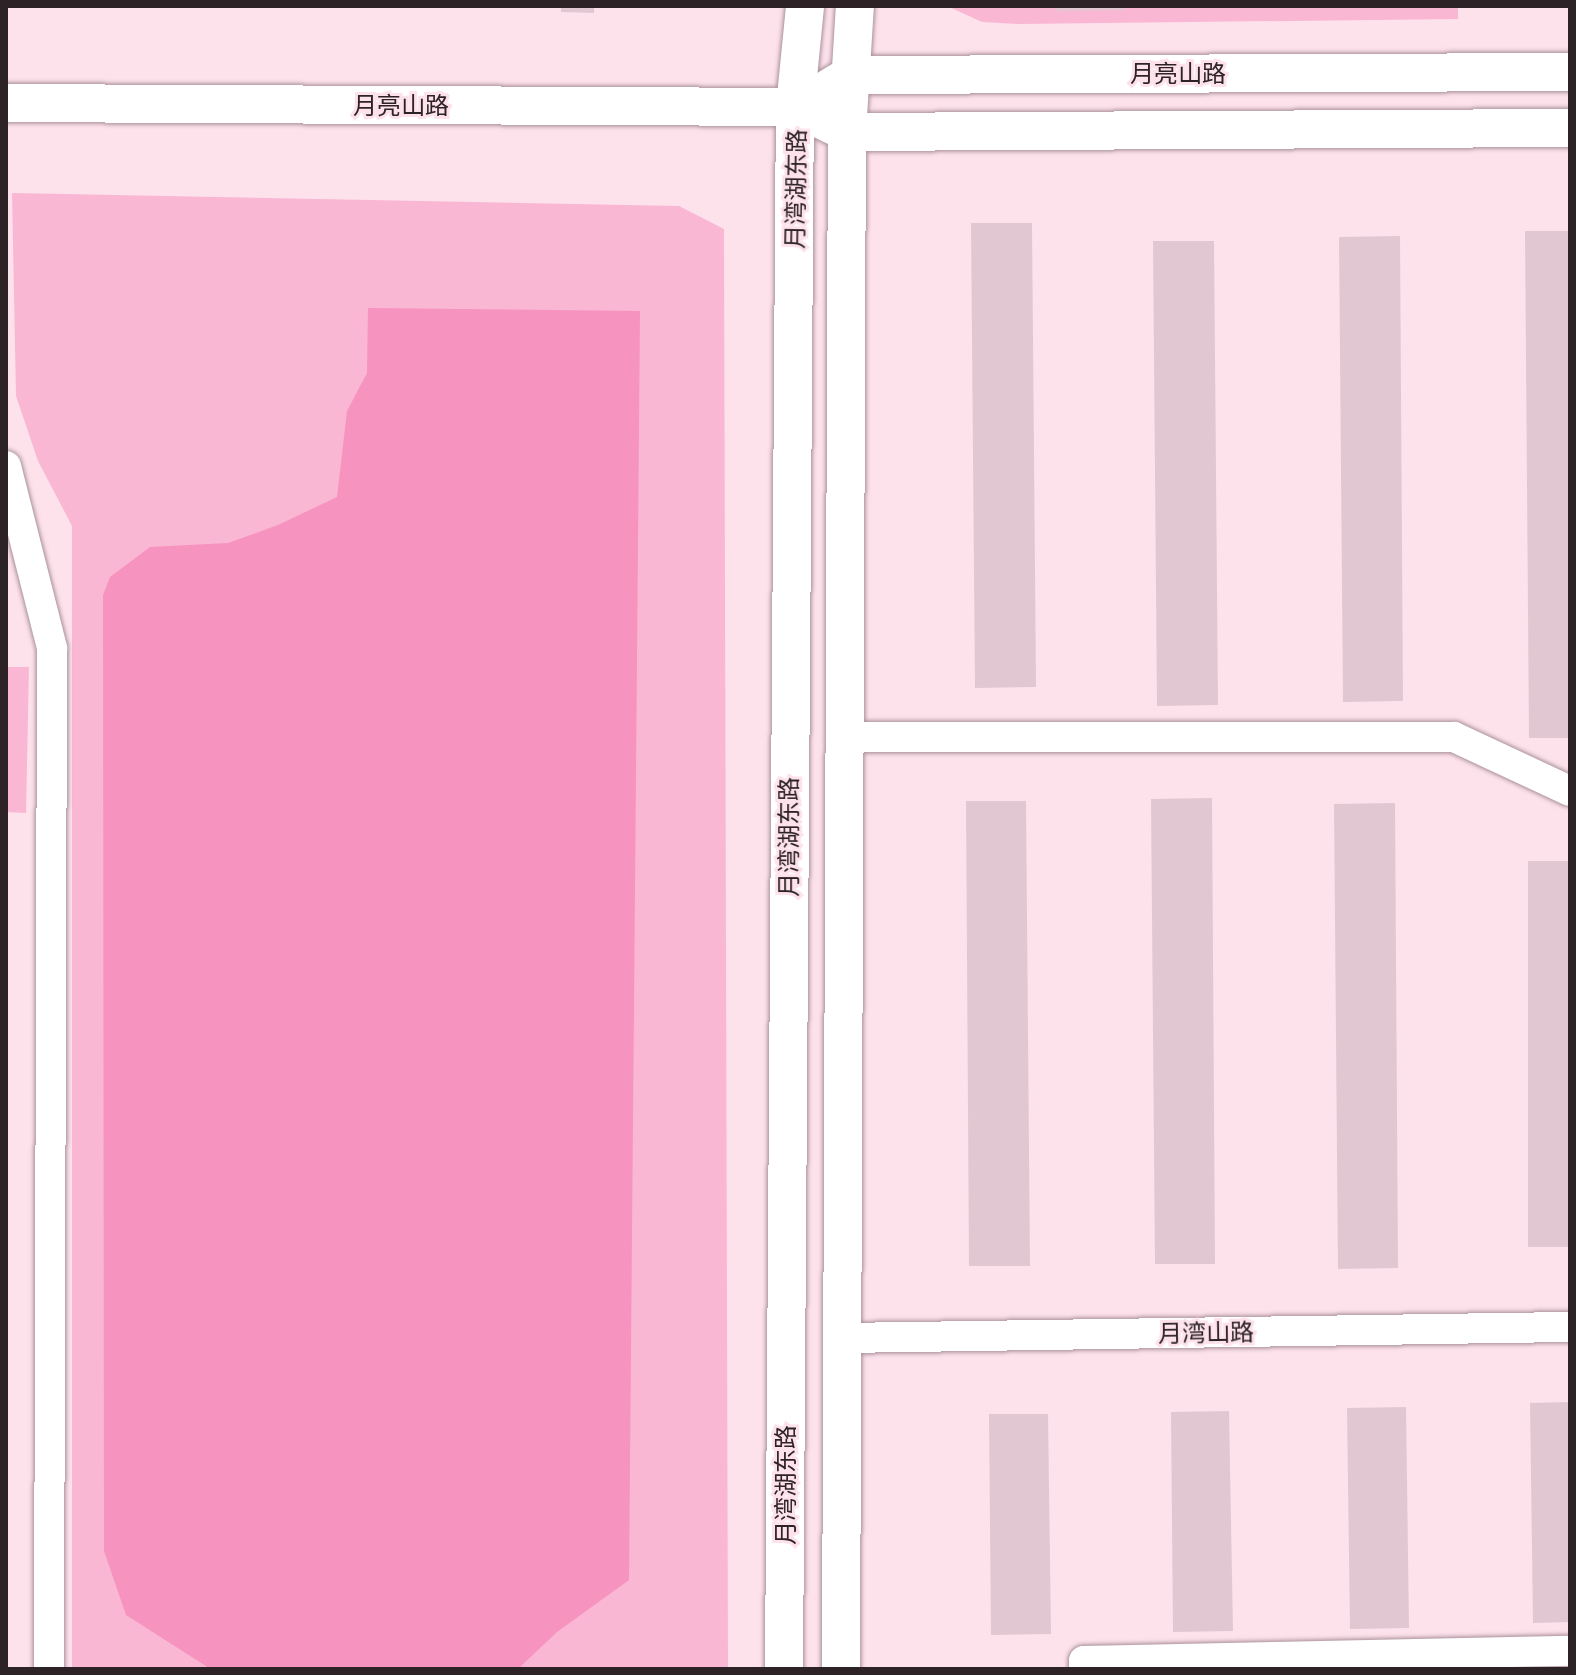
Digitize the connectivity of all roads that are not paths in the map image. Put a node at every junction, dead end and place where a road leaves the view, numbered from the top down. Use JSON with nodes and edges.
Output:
{"nodes":[{"id":1,"x":805,"y":6,"type":"edge"},
{"id":2,"x":855,"y":6,"type":"edge"},
{"id":3,"x":1570,"y":72,"type":"edge"},
{"id":4,"x":851,"y":75,"type":"junction"},
{"id":5,"x":6,"y":103,"type":"edge"},
{"id":6,"x":795,"y":107,"type":"junction"},
{"id":7,"x":1570,"y":128,"type":"edge"},
{"id":8,"x":847,"y":132,"type":"junction"},
{"id":9,"x":6,"y":466,"type":"edge"},
{"id":10,"x":845,"y":737,"type":"junction"},
{"id":11,"x":1570,"y":791,"type":"edge"},
{"id":12,"x":1570,"y":1327,"type":"edge"},
{"id":13,"x":843,"y":1338,"type":"junction"},
{"id":14,"x":1570,"y":1651,"type":"edge"},
{"id":15,"x":49,"y":1669,"type":"edge"},
{"id":16,"x":784,"y":1669,"type":"edge"},
{"id":17,"x":841,"y":1669,"type":"edge"},
{"id":18,"x":1084,"y":1669,"type":"edge"}],
"edges":[{"from":1,"to":6,"type":"street","name":"月湾湖东路"},
{"from":2,"to":4,"type":"street"},
{"from":3,"to":4,"type":"street","name":"月亮山路"},
{"from":4,"to":6,"type":"street","name":"月亮山路"},
{"from":4,"to":8,"type":"street"},
{"from":5,"to":6,"type":"street","name":"月亮山路"},
{"from":6,"to":8,"type":"street","name":"月亮山路"},
{"from":6,"to":16,"type":"street","name":"月湾湖东路"},
{"from":7,"to":8,"type":"street","name":"月亮山路"},
{"from":8,"to":10,"type":"street"},
{"from":9,"to":15,"type":"street"},
{"from":10,"to":11,"type":"street"},
{"from":10,"to":13,"type":"street"},
{"from":12,"to":13,"type":"street","name":"月湾山路"},
{"from":13,"to":17,"type":"street"},
{"from":14,"to":18,"type":"street"}]}
